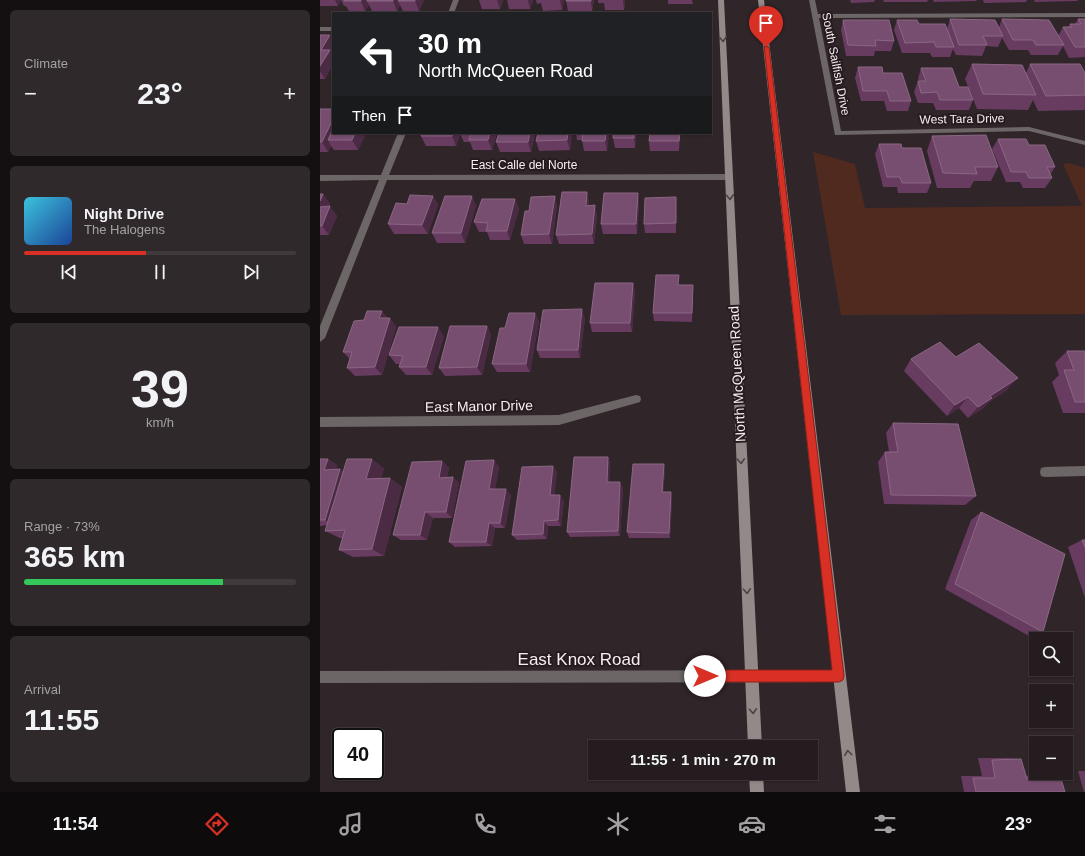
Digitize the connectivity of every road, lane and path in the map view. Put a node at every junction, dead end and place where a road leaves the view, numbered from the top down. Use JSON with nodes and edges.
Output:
{"nodes":[{"id":1,"x":456,"y":0,"type":"edge"},
{"id":2,"x":721,"y":0,"type":"edge"},
{"id":3,"x":761,"y":0,"type":"edge"},
{"id":4,"x":812,"y":0,"type":"edge"},
{"id":5,"x":451,"y":12,"type":"edge"},
{"id":6,"x":1085,"y":15,"type":"edge"},
{"id":7,"x":815,"y":16,"type":"junction"},
{"id":8,"x":320,"y":29,"type":"edge"},
{"id":9,"x":332,"y":29,"type":"edge"},
{"id":10,"x":838,"y":133,"type":"joint"},
{"id":11,"x":402,"y":134,"type":"edge"},
{"id":12,"x":1085,"y":143,"type":"edge"},
{"id":13,"x":729,"y":176,"type":"junction"},
{"id":14,"x":385,"y":177,"type":"junction"},
{"id":15,"x":320,"y":178,"type":"edge"},
{"id":16,"x":320,"y":338,"type":"edge"},
{"id":17,"x":636,"y":399,"type":"dead end"},
{"id":18,"x":320,"y":422,"type":"edge"},
{"id":19,"x":1085,"y":471,"type":"edge"},
{"id":20,"x":1045,"y":472,"type":"dead end"},
{"id":21,"x":751,"y":676,"type":"junction"},
{"id":22,"x":839,"y":676,"type":"junction"},
{"id":23,"x":320,"y":677,"type":"edge"},
{"id":24,"x":755,"y":740,"type":"edge"},
{"id":25,"x":756,"y":780,"type":"edge"},
{"id":26,"x":757,"y":792,"type":"edge"},
{"id":27,"x":853,"y":792,"type":"edge"}],
"edges":[{"from":1,"to":5,"type":"street"},
{"from":2,"to":13,"type":"main road","name":"North McQueen Road","one_way":true},
{"from":3,"to":22,"type":"main road"},
{"from":4,"to":7,"type":"street","name":"South Sailfish Drive"},
{"from":6,"to":7,"type":"street"},
{"from":7,"to":10,"type":"street","name":"South Sailfish Drive"},
{"from":8,"to":9,"type":"street"},
{"from":10,"to":12,"type":"street","name":"West Tara Drive"},
{"from":11,"to":14,"type":"street"},
{"from":13,"to":14,"type":"street","name":"East Calle del Norte"},
{"from":13,"to":21,"type":"main road","name":"North McQueen Road","one_way":true},
{"from":14,"to":15,"type":"street","name":"East Calle del Norte"},
{"from":14,"to":16,"type":"street"},
{"from":17,"to":18,"type":"street","name":"East Manor Drive"},
{"from":19,"to":20,"type":"street"},
{"from":21,"to":22,"type":"street","name":"East Knox Road"},
{"from":21,"to":23,"type":"street","name":"East Knox Road"},
{"from":21,"to":24,"type":"main road","name":"North McQueen Road","one_way":true},
{"from":27,"to":22,"type":"main road","one_way":true},
{"from":25,"to":26,"type":"main road"}]}
